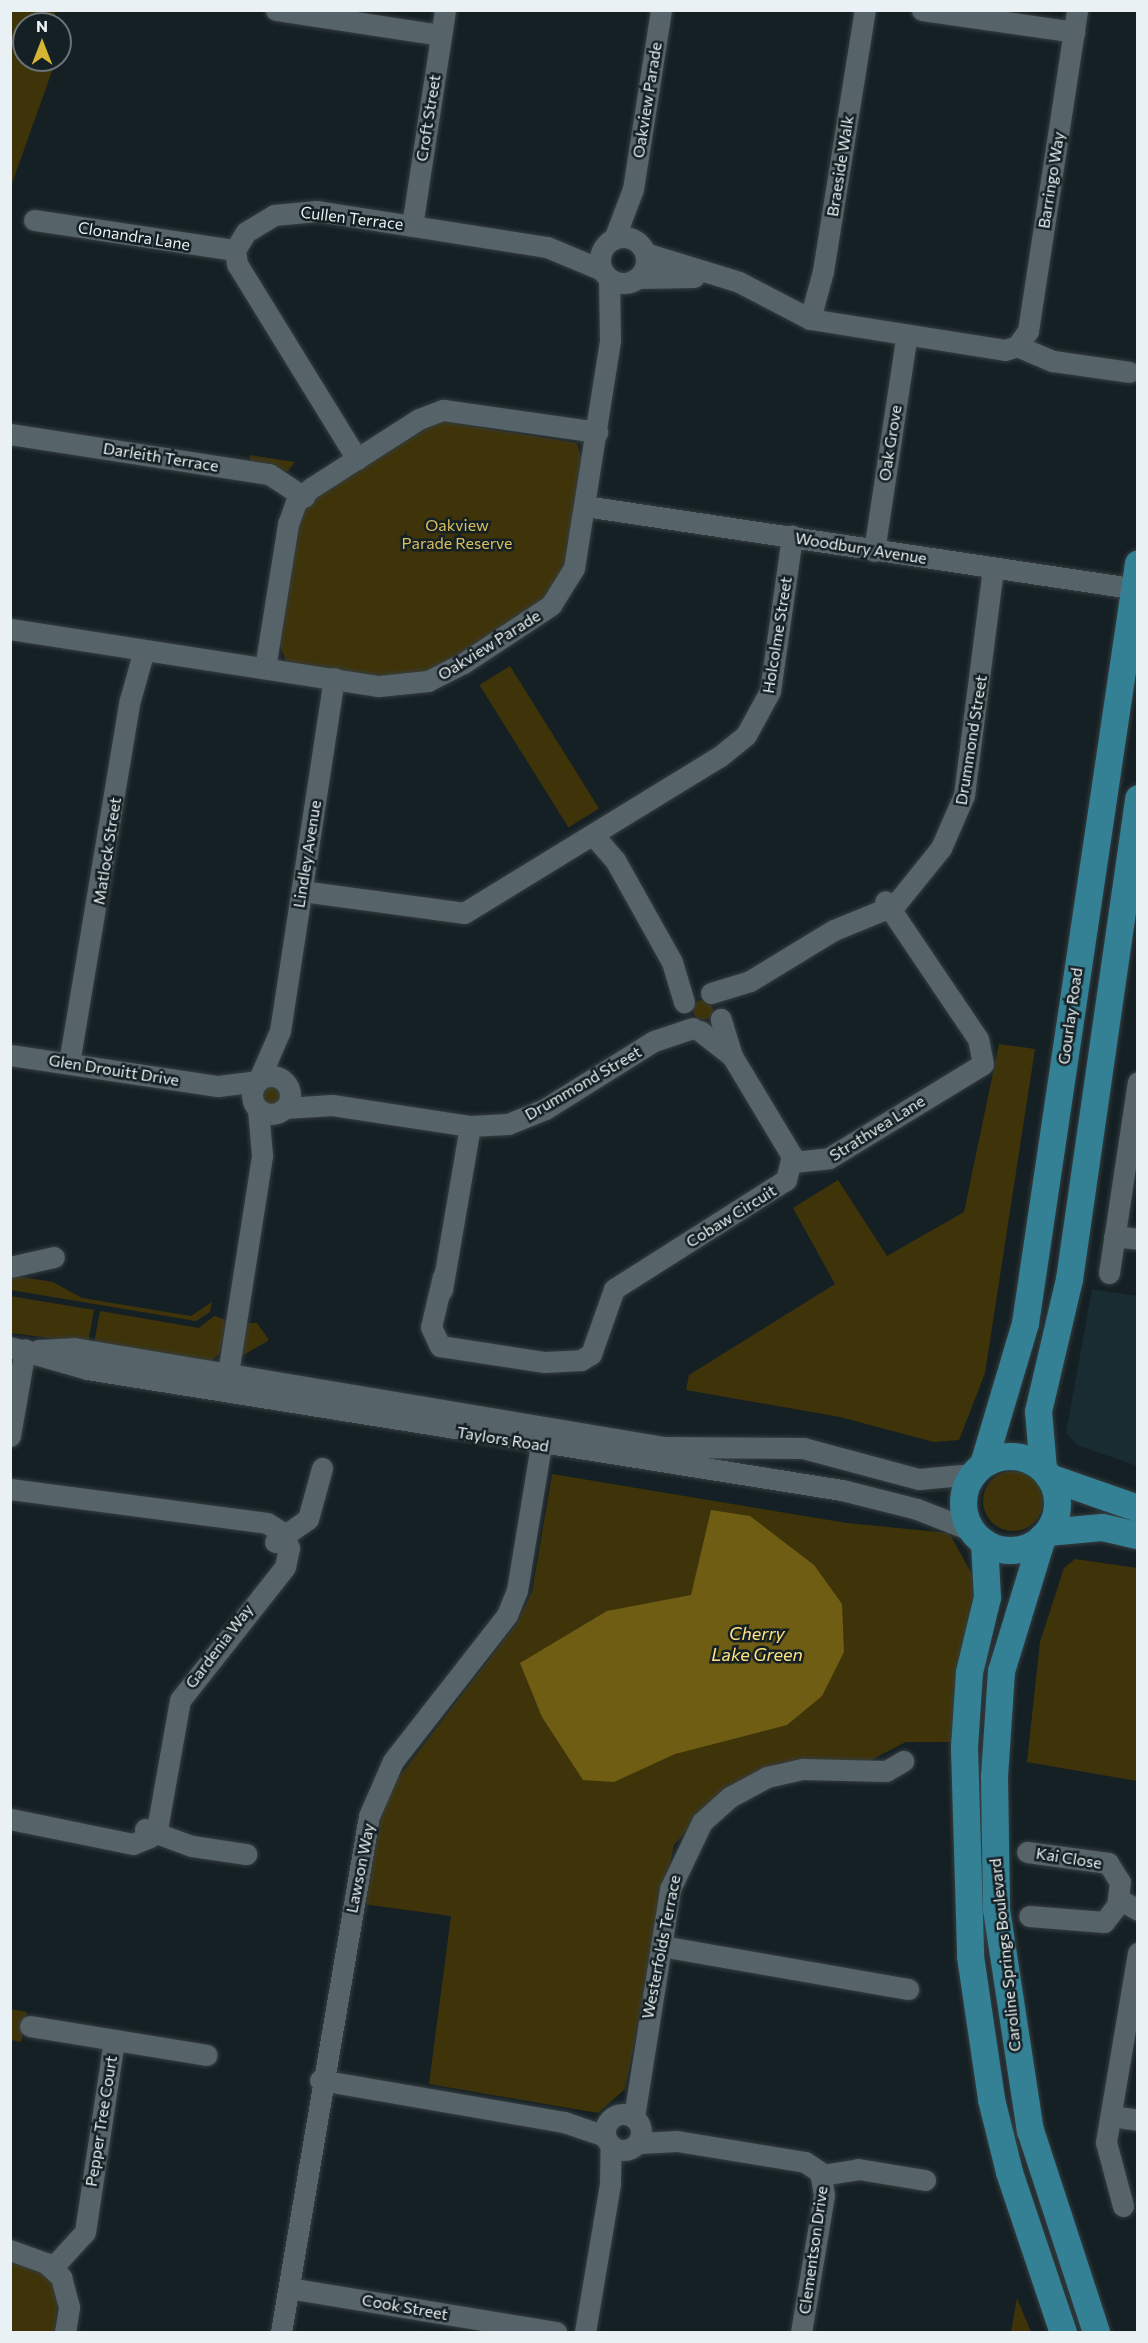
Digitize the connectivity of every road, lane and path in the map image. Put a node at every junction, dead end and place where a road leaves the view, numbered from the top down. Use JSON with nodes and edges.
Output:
{"nodes":[{"id":1,"x":276,"y":10,"type":"edge"},
{"id":2,"x":445,"y":10,"type":"edge"},
{"id":3,"x":661,"y":10,"type":"edge"},
{"id":4,"x":864,"y":10,"type":"edge"},
{"id":5,"x":922,"y":10,"type":"edge"},
{"id":6,"x":1077,"y":10,"type":"edge"},
{"id":7,"x":1074,"y":32,"type":"junction"},
{"id":8,"x":441,"y":35,"type":"junction"},
{"id":9,"x":633,"y":189,"type":"junction"},
{"id":10,"x":34,"y":220,"type":"dead end"},
{"id":11,"x":412,"y":226,"type":"junction"},
{"id":12,"x":611,"y":241,"type":"junction"},
{"id":13,"x":547,"y":247,"type":"junction"},
{"id":14,"x":641,"y":248,"type":"junction"},
{"id":15,"x":235,"y":250,"type":"junction"},
{"id":16,"x":606,"y":274,"type":"junction"},
{"id":17,"x":716,"y":277,"type":"junction"},
{"id":18,"x":636,"y":279,"type":"junction"},
{"id":19,"x":810,"y":320,"type":"junction"},
{"id":20,"x":906,"y":334,"type":"junction"},
{"id":21,"x":610,"y":340,"type":"junction"},
{"id":22,"x":1017,"y":346,"type":"junction"},
{"id":23,"x":1129,"y":372,"type":"dead end"},
{"id":24,"x":597,"y":432,"type":"junction"},
{"id":25,"x":10,"y":434,"type":"edge"},
{"id":26,"x":357,"y":459,"type":"junction"},
{"id":27,"x":304,"y":496,"type":"junction"},
{"id":28,"x":585,"y":506,"type":"junction"},
{"id":29,"x":792,"y":536,"type":"junction"},
{"id":30,"x":874,"y":551,"type":"junction"},
{"id":31,"x":998,"y":568,"type":"junction"},
{"id":32,"x":1136,"y":580,"type":"edge"},
{"id":33,"x":10,"y":629,"type":"edge"},
{"id":34,"x":138,"y":649,"type":"junction"},
{"id":35,"x":265,"y":668,"type":"junction"},
{"id":36,"x":334,"y":678,"type":"junction"},
{"id":37,"x":1137,"y":798,"type":"edge"},
{"id":38,"x":598,"y":842,"type":"junction"},
{"id":39,"x":302,"y":891,"type":"junction"},
{"id":40,"x":889,"y":905,"type":"junction"},
{"id":41,"x":672,"y":962,"type":"junction"},
{"id":42,"x":750,"y":981,"type":"junction"},
{"id":43,"x":707,"y":992,"type":"junction"},
{"id":44,"x":684,"y":1005,"type":"junction"},
{"id":45,"x":722,"y":1016,"type":"junction"},
{"id":46,"x":697,"y":1029,"type":"junction"},
{"id":47,"x":280,"y":1031,"type":"junction"},
{"id":48,"x":654,"y":1041,"type":"junction"},
{"id":49,"x":10,"y":1054,"type":"edge"},
{"id":50,"x":732,"y":1056,"type":"junction"},
{"id":51,"x":75,"y":1064,"type":"junction"},
{"id":52,"x":258,"y":1080,"type":"junction"},
{"id":53,"x":1137,"y":1082,"type":"edge"},
{"id":54,"x":218,"y":1086,"type":"junction"},
{"id":55,"x":275,"y":1101,"type":"junction"},
{"id":56,"x":465,"y":1125,"type":"junction"},
{"id":57,"x":793,"y":1162,"type":"junction"},
{"id":58,"x":1114,"y":1236,"type":"junction"},
{"id":59,"x":1137,"y":1239,"type":"edge"},
{"id":60,"x":54,"y":1257,"type":"dead end"},
{"id":61,"x":10,"y":1267,"type":"edge"},
{"id":62,"x":1109,"y":1273,"type":"dead end"},
{"id":63,"x":22,"y":1349,"type":"edge"},
{"id":64,"x":226,"y":1383,"type":"junction"},
{"id":65,"x":10,"y":1436,"type":"edge"},
{"id":66,"x":541,"y":1445,"type":"junction"},
{"id":67,"x":322,"y":1467,"type":"dead end"},
{"id":68,"x":978,"y":1469,"type":"junction"},
{"id":69,"x":1046,"y":1473,"type":"junction"},
{"id":70,"x":10,"y":1479,"type":"edge"},
{"id":71,"x":10,"y":1489,"type":"edge"},
{"id":72,"x":62,"y":1492,"type":"junction"},
{"id":73,"x":1137,"y":1508,"type":"edge"},
{"id":74,"x":1045,"y":1534,"type":"junction"},
{"id":75,"x":1137,"y":1535,"type":"edge"},
{"id":76,"x":978,"y":1536,"type":"junction"},
{"id":77,"x":280,"y":1539,"type":"junction"},
{"id":78,"x":903,"y":1761,"type":"dead end"},
{"id":79,"x":10,"y":1819,"type":"edge"},
{"id":80,"x":149,"y":1831,"type":"junction"},
{"id":81,"x":1027,"y":1852,"type":"dead end"},
{"id":82,"x":246,"y":1854,"type":"dead end"},
{"id":83,"x":1119,"y":1899,"type":"junction"},
{"id":84,"x":1137,"y":1910,"type":"edge"},
{"id":85,"x":1029,"y":1916,"type":"dead end"},
{"id":86,"x":661,"y":1946,"type":"junction"},
{"id":87,"x":1137,"y":1953,"type":"edge"},
{"id":88,"x":908,"y":1989,"type":"dead end"},
{"id":89,"x":30,"y":2026,"type":"dead end"},
{"id":90,"x":114,"y":2040,"type":"junction"},
{"id":91,"x":207,"y":2055,"type":"dead end"},
{"id":92,"x":320,"y":2080,"type":"junction"},
{"id":93,"x":1111,"y":2116,"type":"junction"},
{"id":94,"x":1137,"y":2120,"type":"edge"},
{"id":95,"x":623,"y":2131,"type":"junction"},
{"id":96,"x":822,"y":2175,"type":"junction"},
{"id":97,"x":925,"y":2180,"type":"dead end"},
{"id":98,"x":1122,"y":2206,"type":"dead end"},
{"id":99,"x":10,"y":2249,"type":"edge"},
{"id":100,"x":58,"y":2260,"type":"junction"},
{"id":101,"x":289,"y":2288,"type":"junction"},
{"id":102,"x":65,"y":2332,"type":"edge"},
{"id":103,"x":281,"y":2332,"type":"edge"},
{"id":104,"x":556,"y":2332,"type":"edge"},
{"id":105,"x":585,"y":2332,"type":"edge"},
{"id":106,"x":801,"y":2332,"type":"edge"},
{"id":107,"x":1063,"y":2332,"type":"edge"},
{"id":108,"x":1096,"y":2332,"type":"edge"}],
"edges":[{"from":1,"to":8,"type":"street"},
{"from":2,"to":8,"type":"street","name":"Croft Street"},
{"from":3,"to":9,"type":"street","name":"Oakview Parade"},
{"from":4,"to":19,"type":"street","name":"Braeside Walk"},
{"from":5,"to":7,"type":"street"},
{"from":6,"to":7,"type":"street","name":"Barringo Way"},
{"from":7,"to":22,"type":"street","name":"Barringo Way"},
{"from":8,"to":11,"type":"street","name":"Croft Street"},
{"from":9,"to":12,"type":"street","name":"Oakview Parade"},
{"from":9,"to":14,"type":"street","name":"Oakview Parade"},
{"from":10,"to":15,"type":"street","name":"Clonandra Lane"},
{"from":11,"to":13,"type":"street","name":"Cullen Terrace"},
{"from":11,"to":15,"type":"street","name":"Cullen Terrace"},
{"from":12,"to":13,"type":"street","name":"Cullen Terrace"},
{"from":12,"to":14,"type":"street","name":"Cullen Terrace"},
{"from":12,"to":16,"type":"street","name":"Oakview Parade"},
{"from":13,"to":16,"type":"street","name":"Cullen Terrace"},
{"from":14,"to":17,"type":"street"},
{"from":14,"to":18,"type":"street","name":"Oakview Parade"},
{"from":15,"to":26,"type":"street"},
{"from":16,"to":18,"type":"street"},
{"from":16,"to":21,"type":"street","name":"Oakview Parade"},
{"from":17,"to":18,"type":"street"},
{"from":17,"to":19,"type":"street"},
{"from":18,"to":21,"type":"street","name":"Oakview Parade"},
{"from":19,"to":20,"type":"street"},
{"from":20,"to":22,"type":"street"},
{"from":20,"to":30,"type":"street","name":"Oak Grove"},
{"from":21,"to":24,"type":"street","name":"Oakview Parade"},
{"from":22,"to":23,"type":"street"},
{"from":24,"to":26,"type":"street"},
{"from":24,"to":28,"type":"street","name":"Oakview Parade"},
{"from":25,"to":27,"type":"street","name":"Darleith Terrace"},
{"from":26,"to":27,"type":"street"},
{"from":27,"to":35,"type":"street"},
{"from":28,"to":29,"type":"street","name":"Woodbury Avenue"},
{"from":28,"to":36,"type":"street","name":"Oakview Parade"},
{"from":29,"to":30,"type":"street","name":"Woodbury Avenue"},
{"from":29,"to":38,"type":"street","name":"Holcolme Street"},
{"from":30,"to":31,"type":"street","name":"Woodbury Avenue"},
{"from":31,"to":32,"type":"street","name":"Woodbury Avenue"},
{"from":31,"to":40,"type":"street","name":"Drummond Street"},
{"from":32,"to":68,"type":"main road","name":"Gourlay Road"},
{"from":33,"to":34,"type":"street","name":"Oakview Parade"},
{"from":34,"to":35,"type":"street","name":"Oakview Parade"},
{"from":34,"to":51,"type":"street","name":"Matlock Street"},
{"from":35,"to":36,"type":"street","name":"Oakview Parade"},
{"from":36,"to":39,"type":"street","name":"Lindley Avenue"},
{"from":37,"to":69,"type":"main road"},
{"from":38,"to":39,"type":"street"},
{"from":38,"to":41,"type":"street"},
{"from":39,"to":47,"type":"street","name":"Lindley Avenue"},
{"from":40,"to":42,"type":"street"},
{"from":40,"to":57,"type":"street","name":"Strathvea Lane"},
{"from":41,"to":43,"type":"street"},
{"from":41,"to":44,"type":"street"},
{"from":42,"to":43,"type":"street"},
{"from":42,"to":45,"type":"street"},
{"from":43,"to":44,"type":"street","name":"Drummond Street"},
{"from":43,"to":45,"type":"street"},
{"from":44,"to":46,"type":"street"},
{"from":44,"to":48,"type":"street","name":"Drummond Street"},
{"from":45,"to":46,"type":"street","name":"Drummond Street"},
{"from":45,"to":50,"type":"street"},
{"from":46,"to":48,"type":"street","name":"Drummond Street"},
{"from":46,"to":50,"type":"street"},
{"from":47,"to":52,"type":"street","name":"Lindley Avenue"},
{"from":47,"to":55,"type":"street","name":"Lindley Avenue"},
{"from":48,"to":56,"type":"street","name":"Drummond Street"},
{"from":49,"to":51,"type":"street","name":"Glen Drouitt Drive"},
{"from":50,"to":57,"type":"street"},
{"from":51,"to":54,"type":"street","name":"Glen Drouitt Drive"},
{"from":52,"to":54,"type":"street","name":"Glen Drouitt Drive"},
{"from":52,"to":55,"type":"street","name":"Lindley Avenue"},
{"from":53,"to":58,"type":"street"},
{"from":54,"to":55,"type":"street","name":"Glen Drouitt Drive"},
{"from":55,"to":56,"type":"street","name":"Drummond Street"},
{"from":55,"to":64,"type":"street","name":"Lindley Avenue"},
{"from":56,"to":57,"type":"street","name":"Cobaw Circuit"},
{"from":58,"to":59,"type":"street"},
{"from":58,"to":62,"type":"street"},
{"from":60,"to":61,"type":"street"},
{"from":63,"to":64,"type":"street","name":"Taylors Road"},
{"from":63,"to":65,"type":"street"},
{"from":64,"to":66,"type":"street","name":"Taylors Road"},
{"from":64,"to":68,"type":"street","name":"Taylors Road"},
{"from":66,"to":76,"type":"street","name":"Taylors Road"},
{"from":66,"to":92,"type":"street","name":"Lawson Way"},
{"from":67,"to":77,"type":"street"},
{"from":68,"to":69,"type":"main road"},
{"from":68,"to":76,"type":"main road"},
{"from":69,"to":73,"type":"main road"},
{"from":69,"to":74,"type":"main road"},
{"from":70,"to":72,"type":"street"},
{"from":71,"to":72,"type":"street"},
{"from":72,"to":77,"type":"street"},
{"from":74,"to":75,"type":"main road"},
{"from":74,"to":76,"type":"main road"},
{"from":74,"to":108,"type":"main road","name":"Caroline Springs Boulevard"},
{"from":76,"to":107,"type":"main road","name":"Caroline Springs Boulevard"},
{"from":77,"to":80,"type":"street","name":"Gardenia Way"},
{"from":78,"to":86,"type":"street","name":"Westerfolds Terrace"},
{"from":79,"to":80,"type":"street"},
{"from":80,"to":82,"type":"street"},
{"from":81,"to":83,"type":"street","name":"Kai Close"},
{"from":83,"to":84,"type":"street"},
{"from":83,"to":85,"type":"street"},
{"from":86,"to":88,"type":"street"},
{"from":86,"to":95,"type":"street","name":"Westerfolds Terrace"},
{"from":87,"to":93,"type":"street"},
{"from":89,"to":90,"type":"street","name":"Pepper Tree Court"},
{"from":90,"to":91,"type":"street","name":"Pepper Tree Court"},
{"from":90,"to":100,"type":"street","name":"Pepper Tree Court"},
{"from":92,"to":95,"type":"street","name":"Clementson Drive"},
{"from":92,"to":101,"type":"street","name":"Lawson Way"},
{"from":93,"to":94,"type":"street"},
{"from":93,"to":98,"type":"street"},
{"from":95,"to":96,"type":"street","name":"Clementson Drive"},
{"from":95,"to":105,"type":"street","name":"Westerfolds Terrace"},
{"from":96,"to":97,"type":"street"},
{"from":96,"to":106,"type":"street","name":"Clementson Drive"},
{"from":99,"to":100,"type":"street"},
{"from":100,"to":102,"type":"street"},
{"from":101,"to":103,"type":"street","name":"Lawson Way"},
{"from":101,"to":104,"type":"street","name":"Cook Street"}]}
